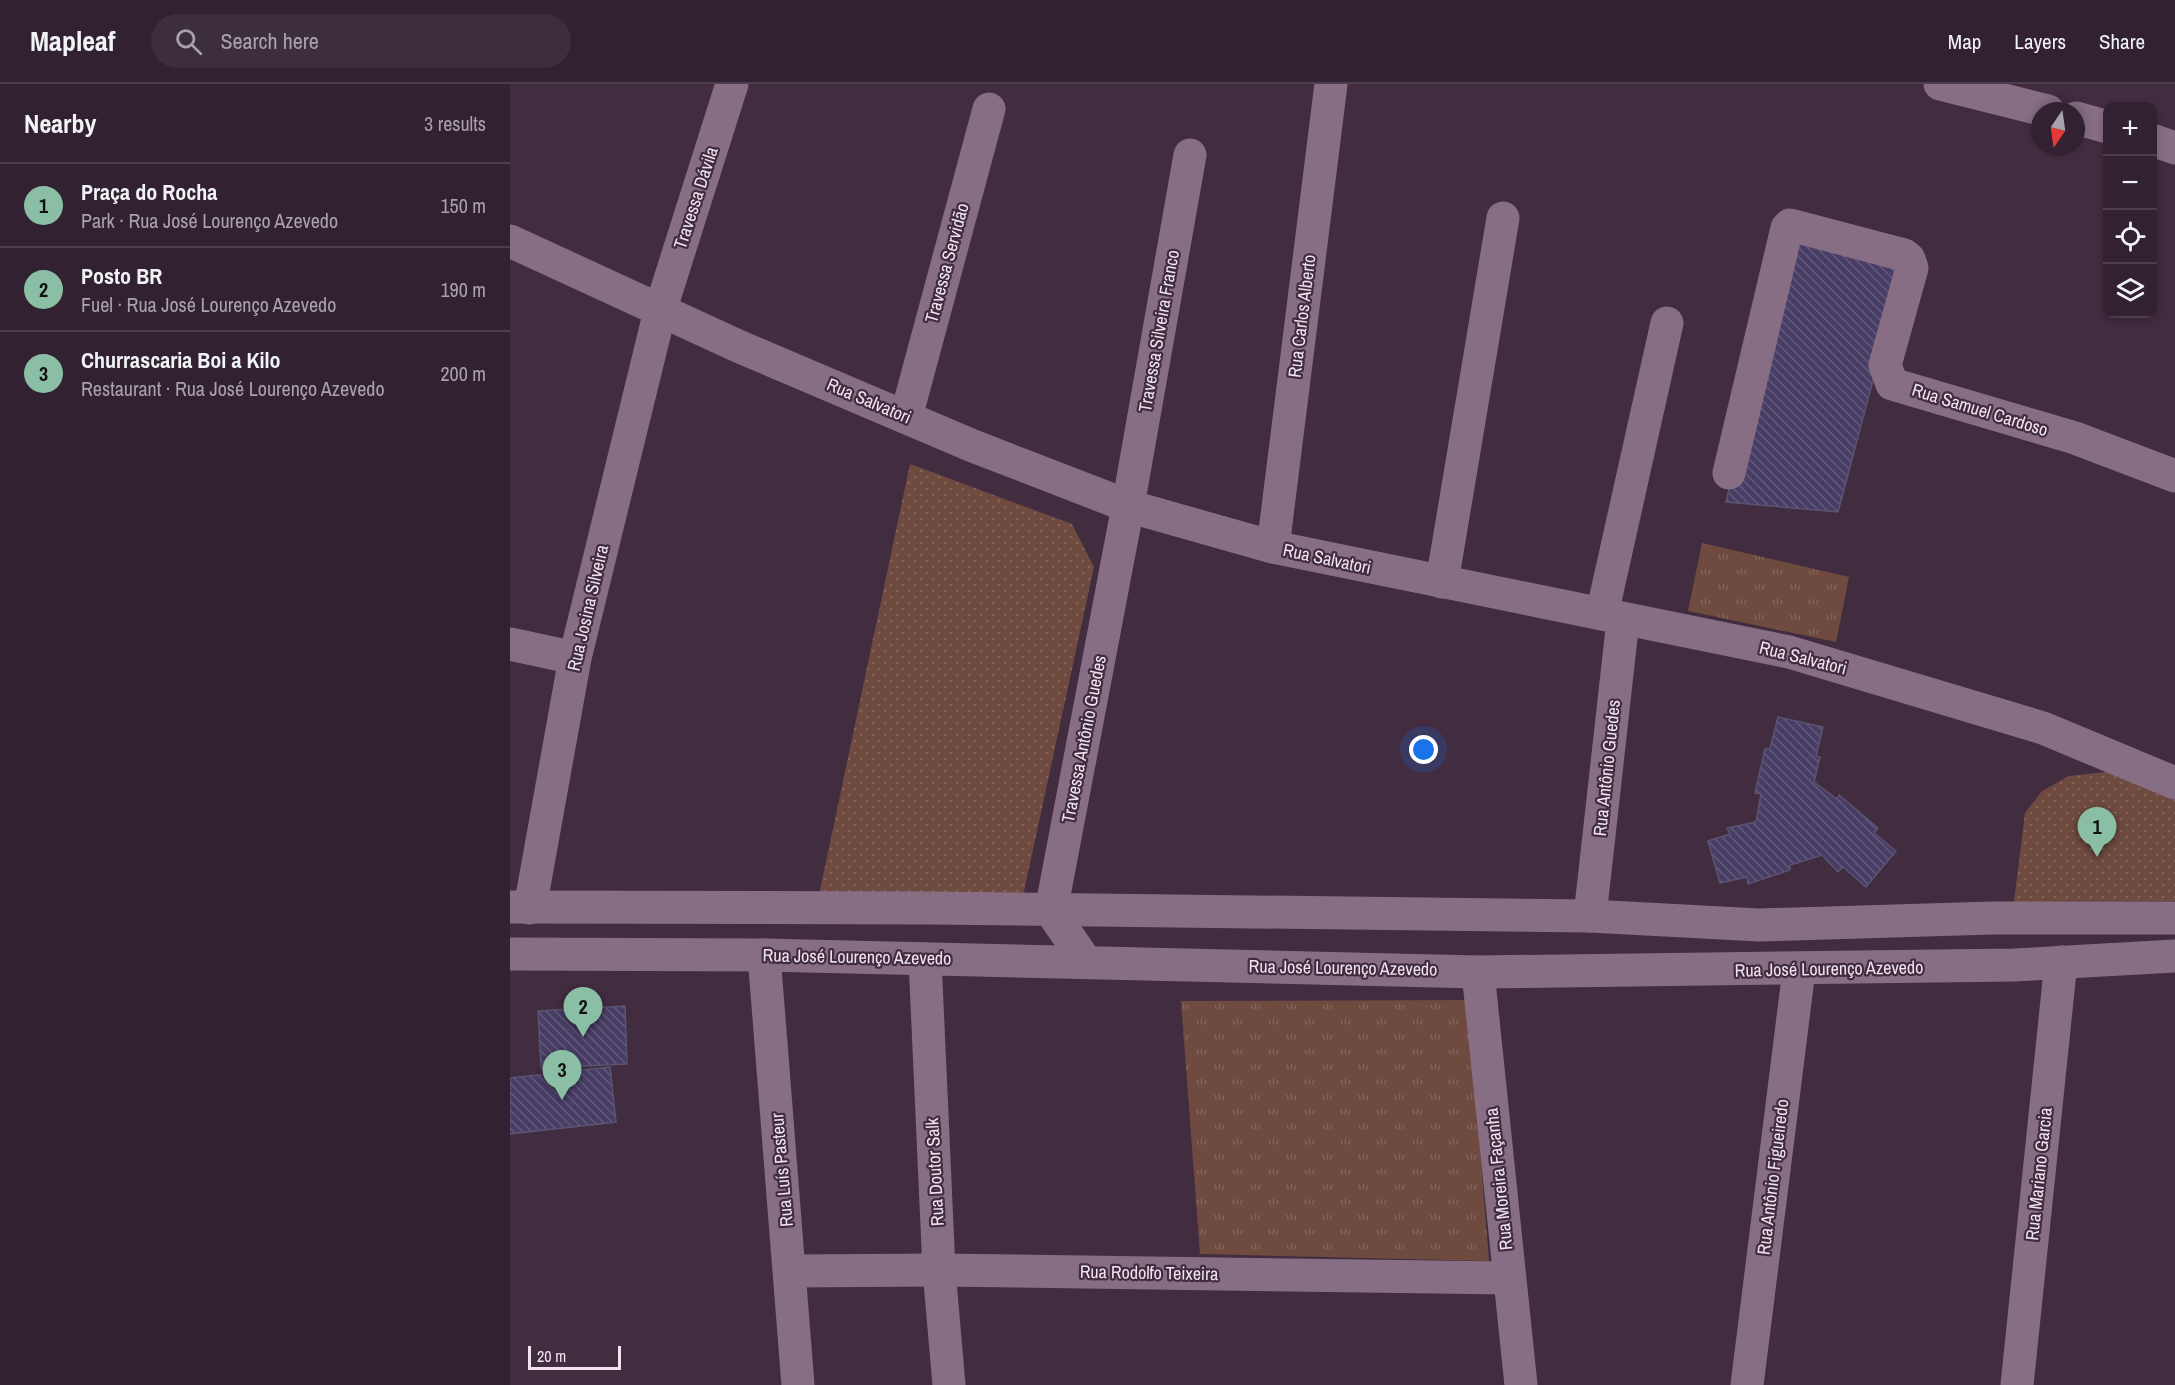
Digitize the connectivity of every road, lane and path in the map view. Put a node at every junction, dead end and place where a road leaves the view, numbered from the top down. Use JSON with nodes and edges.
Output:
{"nodes":[{"id":1,"x":732,"y":84,"type":"edge"},
{"id":2,"x":1331,"y":84,"type":"edge"},
{"id":3,"x":1940,"y":84,"type":"edge"},
{"id":4,"x":1982,"y":89,"type":"edge"},
{"id":5,"x":2031,"y":105,"type":"edge"},
{"id":6,"x":989,"y":109,"type":"dead end"},
{"id":7,"x":2085,"y":121,"type":"edge"},
{"id":8,"x":2103,"y":126,"type":"edge"},
{"id":9,"x":2157,"y":142,"type":"edge"},
{"id":10,"x":2175,"y":148,"type":"edge"},
{"id":11,"x":1190,"y":155,"type":"dead end"},
{"id":12,"x":1503,"y":218,"type":"dead end"},
{"id":13,"x":510,"y":241,"type":"edge"},
{"id":14,"x":660,"y":311,"type":"junction"},
{"id":15,"x":1667,"y":323,"type":"dead end"},
{"id":16,"x":906,"y":417,"type":"junction"},
{"id":17,"x":1729,"y":473,"type":"dead end"},
{"id":18,"x":2175,"y":476,"type":"edge"},
{"id":19,"x":1128,"y":506,"type":"junction"},
{"id":20,"x":1273,"y":548,"type":"junction"},
{"id":21,"x":1442,"y":582,"type":"junction"},
{"id":22,"x":1612,"y":617,"type":"junction"},
{"id":23,"x":510,"y":644,"type":"edge"},
{"id":24,"x":575,"y":658,"type":"junction"},
{"id":25,"x":2175,"y":783,"type":"edge"},
{"id":26,"x":520,"y":908,"type":"edge"},
{"id":27,"x":1051,"y":911,"type":"junction"},
{"id":28,"x":1590,"y":916,"type":"junction"},
{"id":29,"x":2175,"y":918,"type":"edge"},
{"id":30,"x":510,"y":954,"type":"edge"},
{"id":31,"x":764,"y":955,"type":"junction"},
{"id":32,"x":2175,"y":956,"type":"edge"},
{"id":33,"x":925,"y":959,"type":"junction"},
{"id":34,"x":2095,"y":960,"type":"junction"},
{"id":35,"x":1086,"y":962,"type":"junction"},
{"id":36,"x":2061,"y":962,"type":"junction"},
{"id":37,"x":1799,"y":970,"type":"junction"},
{"id":38,"x":1478,"y":972,"type":"junction"},
{"id":39,"x":2175,"y":972,"type":"edge"},
{"id":40,"x":939,"y":1270,"type":"junction"},
{"id":41,"x":790,"y":1271,"type":"junction"},
{"id":42,"x":1509,"y":1278,"type":"junction"},
{"id":43,"x":798,"y":1385,"type":"edge"},
{"id":44,"x":949,"y":1385,"type":"edge"},
{"id":45,"x":1521,"y":1385,"type":"edge"},
{"id":46,"x":1748,"y":1385,"type":"edge"},
{"id":47,"x":2017,"y":1385,"type":"edge"}],
"edges":[{"from":1,"to":14,"type":"street","name":"Travessa Dávila"},
{"from":2,"to":20,"type":"street","name":"Rua Carlos Alberto"},
{"from":3,"to":4,"type":"street"},
{"from":4,"to":5,"type":"street"},
{"from":6,"to":16,"type":"street","name":"Travessa Servidão"},
{"from":7,"to":8,"type":"street"},
{"from":9,"to":10,"type":"street"},
{"from":11,"to":19,"type":"street","name":"Travessa Silveira Franco"},
{"from":12,"to":21,"type":"street"},
{"from":13,"to":14,"type":"street","name":"Rua Salvatori"},
{"from":14,"to":16,"type":"street","name":"Rua Salvatori"},
{"from":14,"to":24,"type":"street","name":"Rua Josina Silveira"},
{"from":15,"to":22,"type":"street","name":"Rua Antônio Guedes"},
{"from":16,"to":19,"type":"street","name":"Rua Salvatori"},
{"from":17,"to":18,"type":"street","name":"Rua Samuel Cardoso"},
{"from":19,"to":20,"type":"street","name":"Rua Salvatori"},
{"from":19,"to":27,"type":"street","name":"Travessa Antônio Guedes"},
{"from":20,"to":21,"type":"street","name":"Rua Salvatori"},
{"from":21,"to":22,"type":"street","name":"Rua Salvatori"},
{"from":22,"to":25,"type":"street","name":"Rua Salvatori"},
{"from":22,"to":28,"type":"street","name":"Rua Antônio Guedes"},
{"from":23,"to":24,"type":"street"},
{"from":24,"to":26,"type":"street","name":"Rua Josina Silveira"},
{"from":26,"to":27,"type":"street"},
{"from":27,"to":28,"type":"street"},
{"from":27,"to":35,"type":"street"},
{"from":28,"to":29,"type":"street"},
{"from":30,"to":31,"type":"street","name":"Rua José Lourenço Azevedo"},
{"from":31,"to":33,"type":"street","name":"Rua José Lourenço Azevedo"},
{"from":31,"to":41,"type":"street","name":"Rua Luís Pasteur"},
{"from":32,"to":34,"type":"street","name":"Rua José Lourenço Azevedo"},
{"from":33,"to":35,"type":"street","name":"Rua José Lourenço Azevedo"},
{"from":33,"to":40,"type":"street","name":"Rua Doutor Salk"},
{"from":34,"to":36,"type":"street","name":"Rua José Lourenço Azevedo"},
{"from":34,"to":39,"type":"street"},
{"from":35,"to":38,"type":"street","name":"Rua José Lourenço Azevedo"},
{"from":36,"to":37,"type":"street","name":"Rua José Lourenço Azevedo"},
{"from":36,"to":47,"type":"street","name":"Rua Mariano Garcia"},
{"from":37,"to":38,"type":"street","name":"Rua José Lourenço Azevedo"},
{"from":37,"to":46,"type":"street","name":"Rua Antônio Figueiredo"},
{"from":38,"to":42,"type":"street","name":"Rua Moreira Façanha"},
{"from":40,"to":41,"type":"street","name":"Rua Rodolfo Teixeira"},
{"from":40,"to":42,"type":"street","name":"Rua Rodolfo Teixeira"},
{"from":40,"to":44,"type":"street","name":"Rua Doutor Salk"},
{"from":41,"to":43,"type":"street","name":"Rua Luís Pasteur"},
{"from":42,"to":45,"type":"street","name":"Rua Moreira Façanha"}]}
